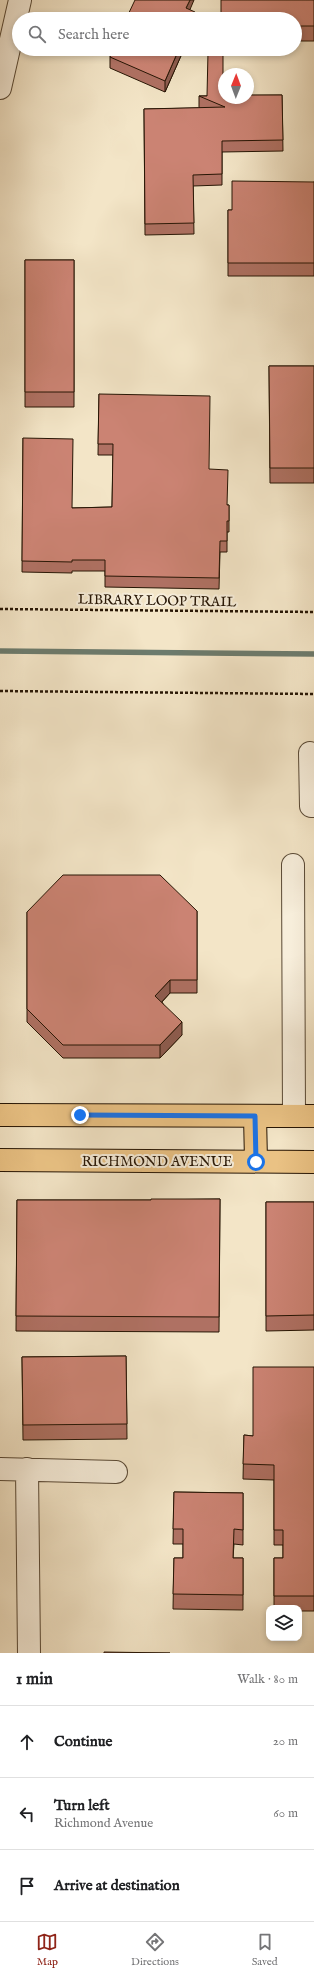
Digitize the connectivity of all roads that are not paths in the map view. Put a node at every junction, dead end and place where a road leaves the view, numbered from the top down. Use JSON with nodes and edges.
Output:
{"nodes":[{"id":1,"x":20,"y":0,"type":"edge"},
{"id":2,"x":17,"y":12,"type":"edge"},
{"id":3,"x":12,"y":35,"type":"edge"},
{"id":4,"x":0,"y":88,"type":"edge"},
{"id":5,"x":310,"y":753,"type":"dead end"},
{"id":6,"x":314,"y":806,"type":"edge"},
{"id":7,"x":293,"y":865,"type":"dead end"},
{"id":8,"x":0,"y":1115,"type":"edge"},
{"id":9,"x":255,"y":1116,"type":"junction"},
{"id":10,"x":304,"y":1116,"type":"edge"},
{"id":11,"x":0,"y":1160,"type":"edge"},
{"id":12,"x":256,"y":1162,"type":"junction"},
{"id":13,"x":314,"y":1162,"type":"edge"},
{"id":14,"x":11,"y":1469,"type":"edge"},
{"id":15,"x":116,"y":1472,"type":"dead end"},
{"id":16,"x":29,"y":1653,"type":"edge"}],
"edges":[{"from":1,"to":2,"type":"street"},
{"from":3,"to":4,"type":"street"},
{"from":5,"to":6,"type":"street"},
{"from":7,"to":10,"type":"street"},
{"from":8,"to":9,"type":"main road"},
{"from":9,"to":10,"type":"main road"},
{"from":9,"to":12,"type":"main road"},
{"from":11,"to":12,"type":"main road","name":"RICHMOND AVENUE"},
{"from":12,"to":13,"type":"main road","name":"RICHMOND AVENUE"},
{"from":14,"to":15,"type":"street"},
{"from":14,"to":16,"type":"street"}]}
